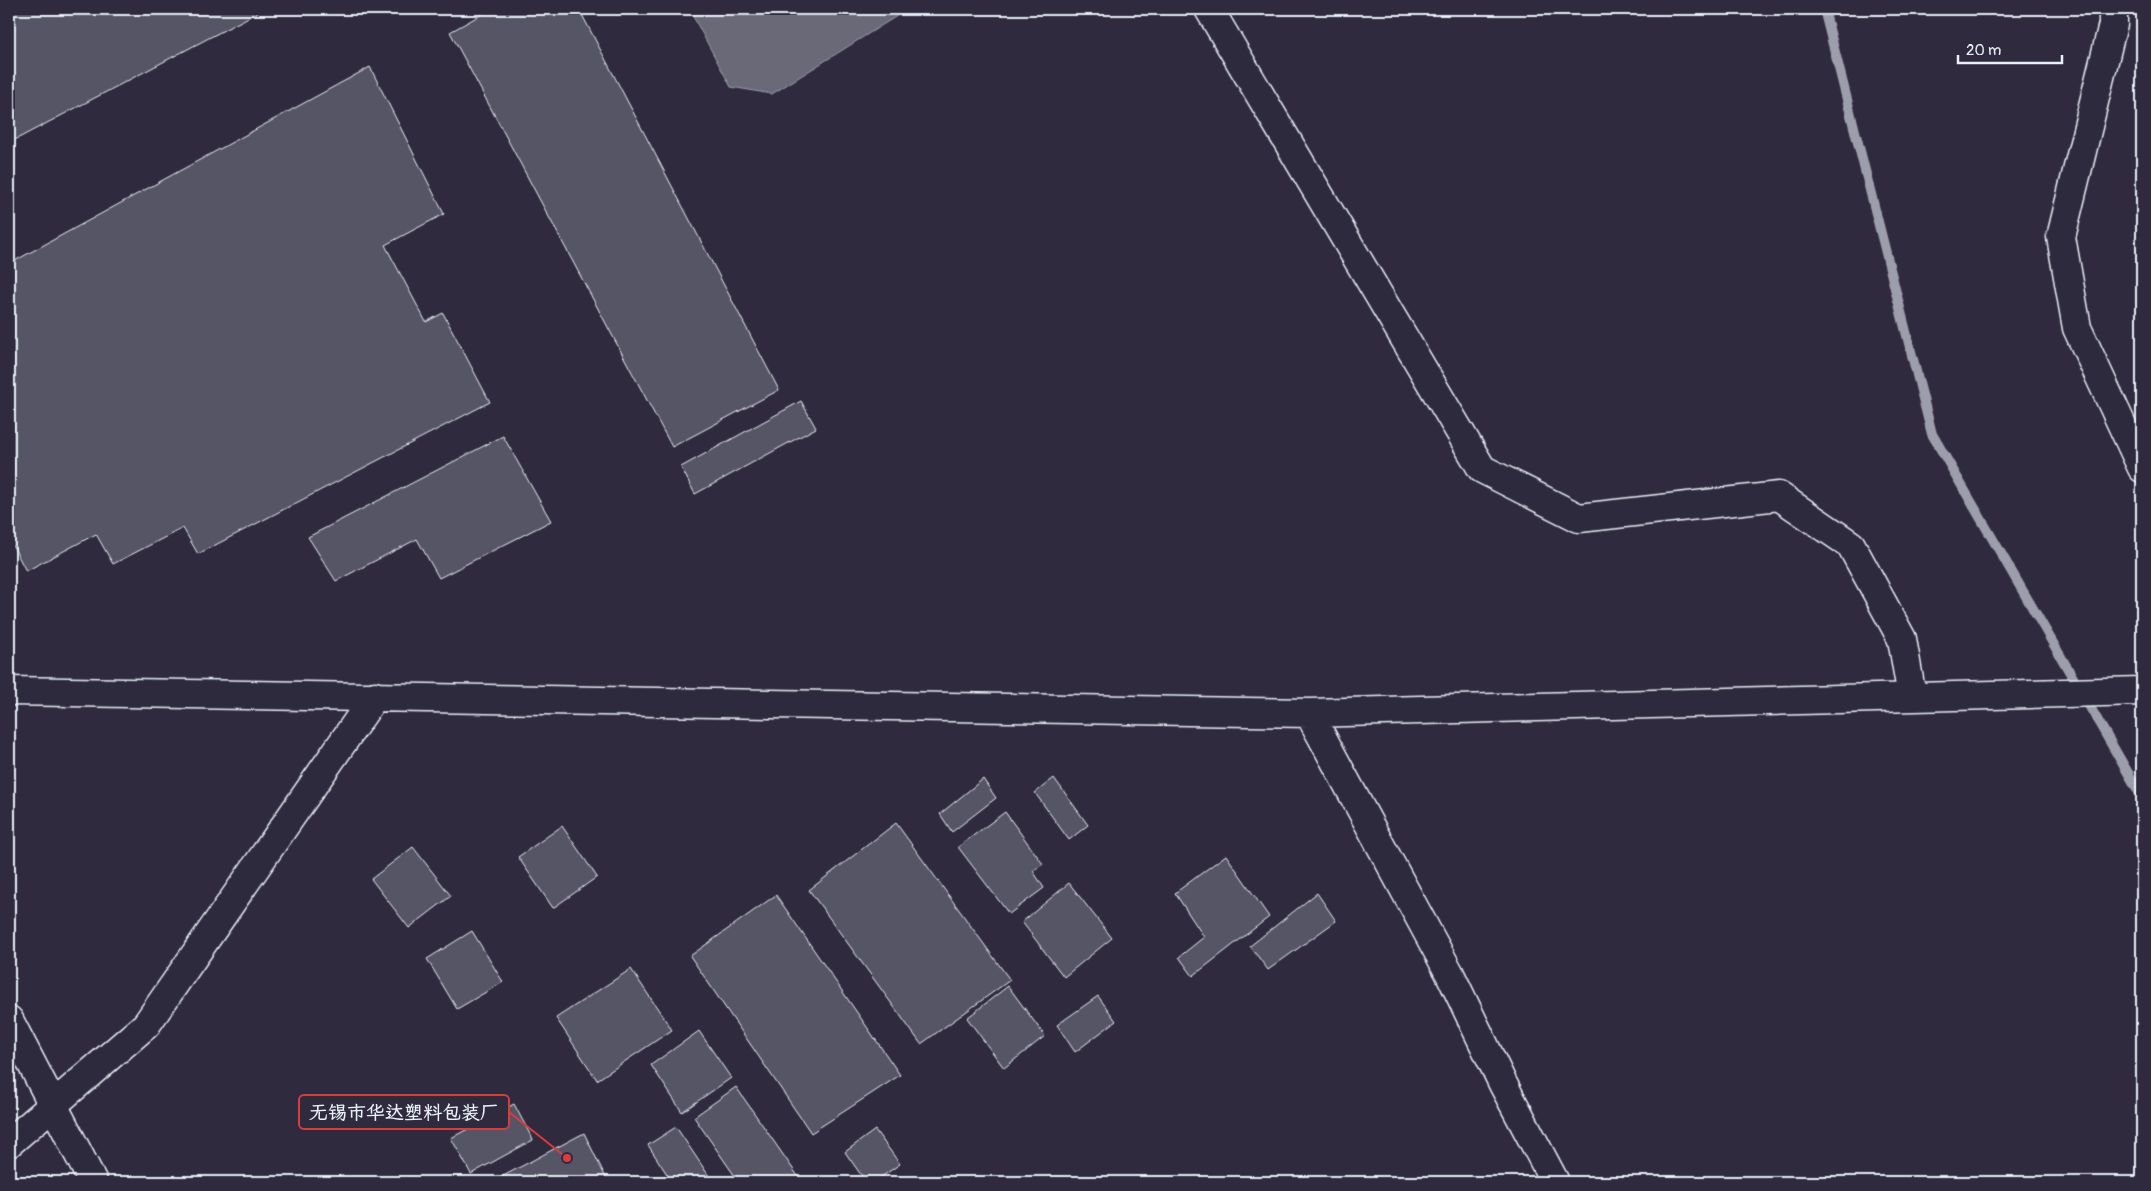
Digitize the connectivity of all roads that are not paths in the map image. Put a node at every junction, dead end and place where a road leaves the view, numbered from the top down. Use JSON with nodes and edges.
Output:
{"nodes":[{"id":1,"x":1209,"y":9,"type":"edge"},
{"id":2,"x":2113,"y":9,"type":"edge"},
{"id":3,"x":2142,"y":468,"type":"edge"},
{"id":4,"x":9,"y":691,"type":"edge"},
{"id":5,"x":2132,"y":692,"type":"edge"},
{"id":6,"x":375,"y":696,"type":"junction"},
{"id":7,"x":1912,"y":698,"type":"junction"},
{"id":8,"x":1309,"y":713,"type":"junction"},
{"id":9,"x":9,"y":1020,"type":"edge"},
{"id":10,"x":53,"y":1105,"type":"junction"},
{"id":11,"x":9,"y":1143,"type":"edge"},
{"id":12,"x":93,"y":1182,"type":"edge"},
{"id":13,"x":1555,"y":1182,"type":"edge"}],
"edges":[{"from":1,"to":7,"type":"street"},
{"from":2,"to":3,"type":"street"},
{"from":4,"to":6,"type":"street"},
{"from":5,"to":7,"type":"street"},
{"from":6,"to":8,"type":"street"},
{"from":6,"to":10,"type":"street"},
{"from":7,"to":8,"type":"street"},
{"from":8,"to":13,"type":"street"},
{"from":9,"to":10,"type":"street"},
{"from":10,"to":11,"type":"street"},
{"from":10,"to":12,"type":"street"}]}
